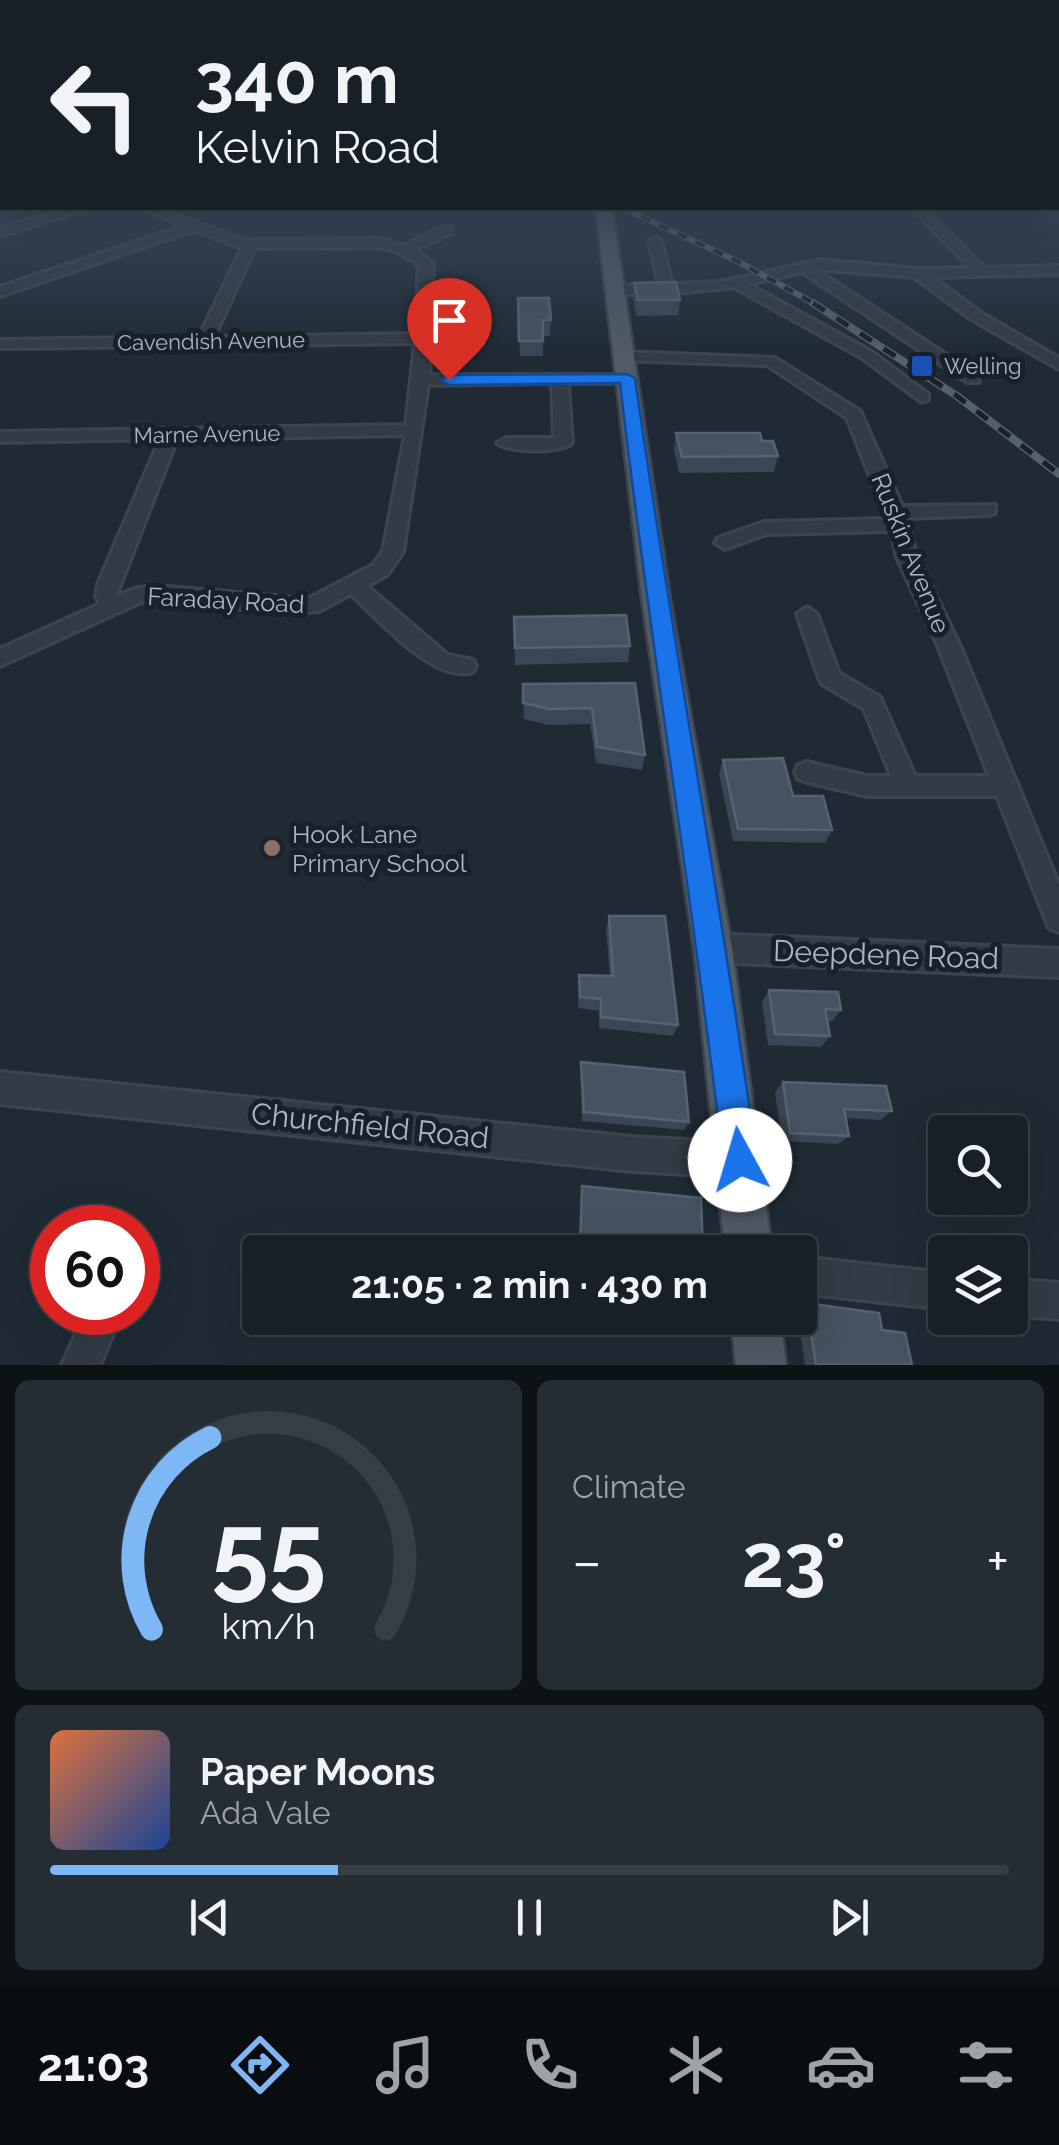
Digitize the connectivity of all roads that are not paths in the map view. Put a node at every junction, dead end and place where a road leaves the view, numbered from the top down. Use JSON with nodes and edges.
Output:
{"nodes":[{"id":1,"x":181,"y":231,"type":"edge"},
{"id":2,"x":204,"y":231,"type":"edge"},
{"id":3,"x":446,"y":231,"type":"edge"},
{"id":4,"x":607,"y":231,"type":"edge"},
{"id":5,"x":940,"y":231,"type":"edge"},
{"id":6,"x":655,"y":241,"type":"dead end"},
{"id":7,"x":250,"y":245,"type":"junction"},
{"id":8,"x":405,"y":250,"type":"junction"},
{"id":9,"x":660,"y":263,"type":"junction"},
{"id":10,"x":679,"y":263,"type":"dead end"},
{"id":11,"x":802,"y":266,"type":"junction"},
{"id":12,"x":1059,"y":270,"type":"edge"},
{"id":13,"x":918,"y":272,"type":"junction"},
{"id":14,"x":983,"y":274,"type":"junction"},
{"id":15,"x":738,"y":284,"type":"junction"},
{"id":16,"x":614,"y":290,"type":"junction"},
{"id":17,"x":667,"y":290,"type":"junction"},
{"id":18,"x":0,"y":292,"type":"edge"},
{"id":19,"x":422,"y":338,"type":"junction"},
{"id":20,"x":204,"y":341,"type":"junction"},
{"id":21,"x":0,"y":344,"type":"edge"},
{"id":22,"x":1059,"y":364,"type":"edge"},
{"id":23,"x":626,"y":368,"type":"junction"},
{"id":24,"x":560,"y":379,"type":"junction"},
{"id":25,"x":420,"y":380,"type":"junction"},
{"id":26,"x":973,"y":380,"type":"dead end"},
{"id":27,"x":922,"y":398,"type":"dead end"},
{"id":28,"x":414,"y":430,"type":"junction"},
{"id":29,"x":170,"y":435,"type":"junction"},
{"id":30,"x":0,"y":438,"type":"edge"},
{"id":31,"x":506,"y":443,"type":"dead end"},
{"id":32,"x":988,"y":509,"type":"dead end"},
{"id":33,"x":897,"y":518,"type":"junction"},
{"id":34,"x":725,"y":543,"type":"dead end"},
{"id":35,"x":354,"y":586,"type":"junction"},
{"id":36,"x":111,"y":605,"type":"junction"},
{"id":37,"x":807,"y":614,"type":"dead end"},
{"id":38,"x":0,"y":658,"type":"edge"},
{"id":39,"x":465,"y":666,"type":"dead end"},
{"id":40,"x":806,"y":772,"type":"dead end"},
{"id":41,"x":907,"y":786,"type":"junction"},
{"id":42,"x":1006,"y":786,"type":"junction"},
{"id":43,"x":1059,"y":920,"type":"edge"},
{"id":44,"x":713,"y":948,"type":"junction"},
{"id":45,"x":1059,"y":962,"type":"edge"},
{"id":46,"x":0,"y":1088,"type":"edge"},
{"id":47,"x":740,"y":1160,"type":"junction"},
{"id":48,"x":747,"y":1235,"type":"edge"},
{"id":49,"x":817,"y":1277,"type":"edge"},
{"id":50,"x":928,"y":1289,"type":"edge"},
{"id":51,"x":1028,"y":1298,"type":"edge"},
{"id":52,"x":1059,"y":1301,"type":"edge"},
{"id":53,"x":95,"y":1335,"type":"edge"},
{"id":54,"x":758,"y":1335,"type":"edge"},
{"id":55,"x":81,"y":1365,"type":"edge"},
{"id":56,"x":761,"y":1365,"type":"edge"}],
"edges":[{"from":1,"to":18,"type":"street"},
{"from":2,"to":7,"type":"street"},
{"from":3,"to":8,"type":"street"},
{"from":4,"to":16,"type":"main road"},
{"from":5,"to":14,"type":"street"},
{"from":6,"to":9,"type":"street"},
{"from":7,"to":8,"type":"street"},
{"from":7,"to":20,"type":"street"},
{"from":8,"to":19,"type":"street","name":"Faraday Road"},
{"from":9,"to":10,"type":"street"},
{"from":9,"to":17,"type":"street"},
{"from":11,"to":13,"type":"street"},
{"from":11,"to":15,"type":"street"},
{"from":11,"to":26,"type":"street"},
{"from":12,"to":14,"type":"street"},
{"from":13,"to":14,"type":"street"},
{"from":13,"to":22,"type":"street"},
{"from":15,"to":17,"type":"street"},
{"from":15,"to":27,"type":"street"},
{"from":16,"to":17,"type":"street"},
{"from":16,"to":23,"type":"main road"},
{"from":19,"to":20,"type":"street","name":"Cavendish Avenue"},
{"from":19,"to":25,"type":"street","name":"Faraday Road"},
{"from":20,"to":21,"type":"street","name":"Cavendish Avenue"},
{"from":23,"to":24,"type":"street","name":"Ruskin Avenue"},
{"from":23,"to":33,"type":"street","name":"Ruskin Avenue"},
{"from":23,"to":44,"type":"main road"},
{"from":24,"to":25,"type":"street","name":"Ruskin Avenue"},
{"from":24,"to":31,"type":"street"},
{"from":25,"to":28,"type":"street","name":"Faraday Road"},
{"from":28,"to":29,"type":"street","name":"Marne Avenue"},
{"from":28,"to":35,"type":"street","name":"Faraday Road"},
{"from":29,"to":30,"type":"street","name":"Marne Avenue"},
{"from":29,"to":36,"type":"street"},
{"from":32,"to":33,"type":"street"},
{"from":33,"to":34,"type":"street"},
{"from":33,"to":42,"type":"street","name":"Ruskin Avenue"},
{"from":35,"to":36,"type":"street","name":"Faraday Road"},
{"from":35,"to":39,"type":"street"},
{"from":36,"to":38,"type":"street","name":"Faraday Road"},
{"from":37,"to":41,"type":"street"},
{"from":40,"to":41,"type":"street"},
{"from":41,"to":42,"type":"street"},
{"from":42,"to":43,"type":"street","name":"Ruskin Avenue"},
{"from":44,"to":45,"type":"street","name":"Deepdene Road"},
{"from":44,"to":47,"type":"main road"},
{"from":46,"to":47,"type":"street","name":"Churchfield Road"},
{"from":47,"to":48,"type":"main road"},
{"from":49,"to":50,"type":"street"},
{"from":51,"to":52,"type":"street"},
{"from":53,"to":55,"type":"street"},
{"from":54,"to":56,"type":"main road"}]}
